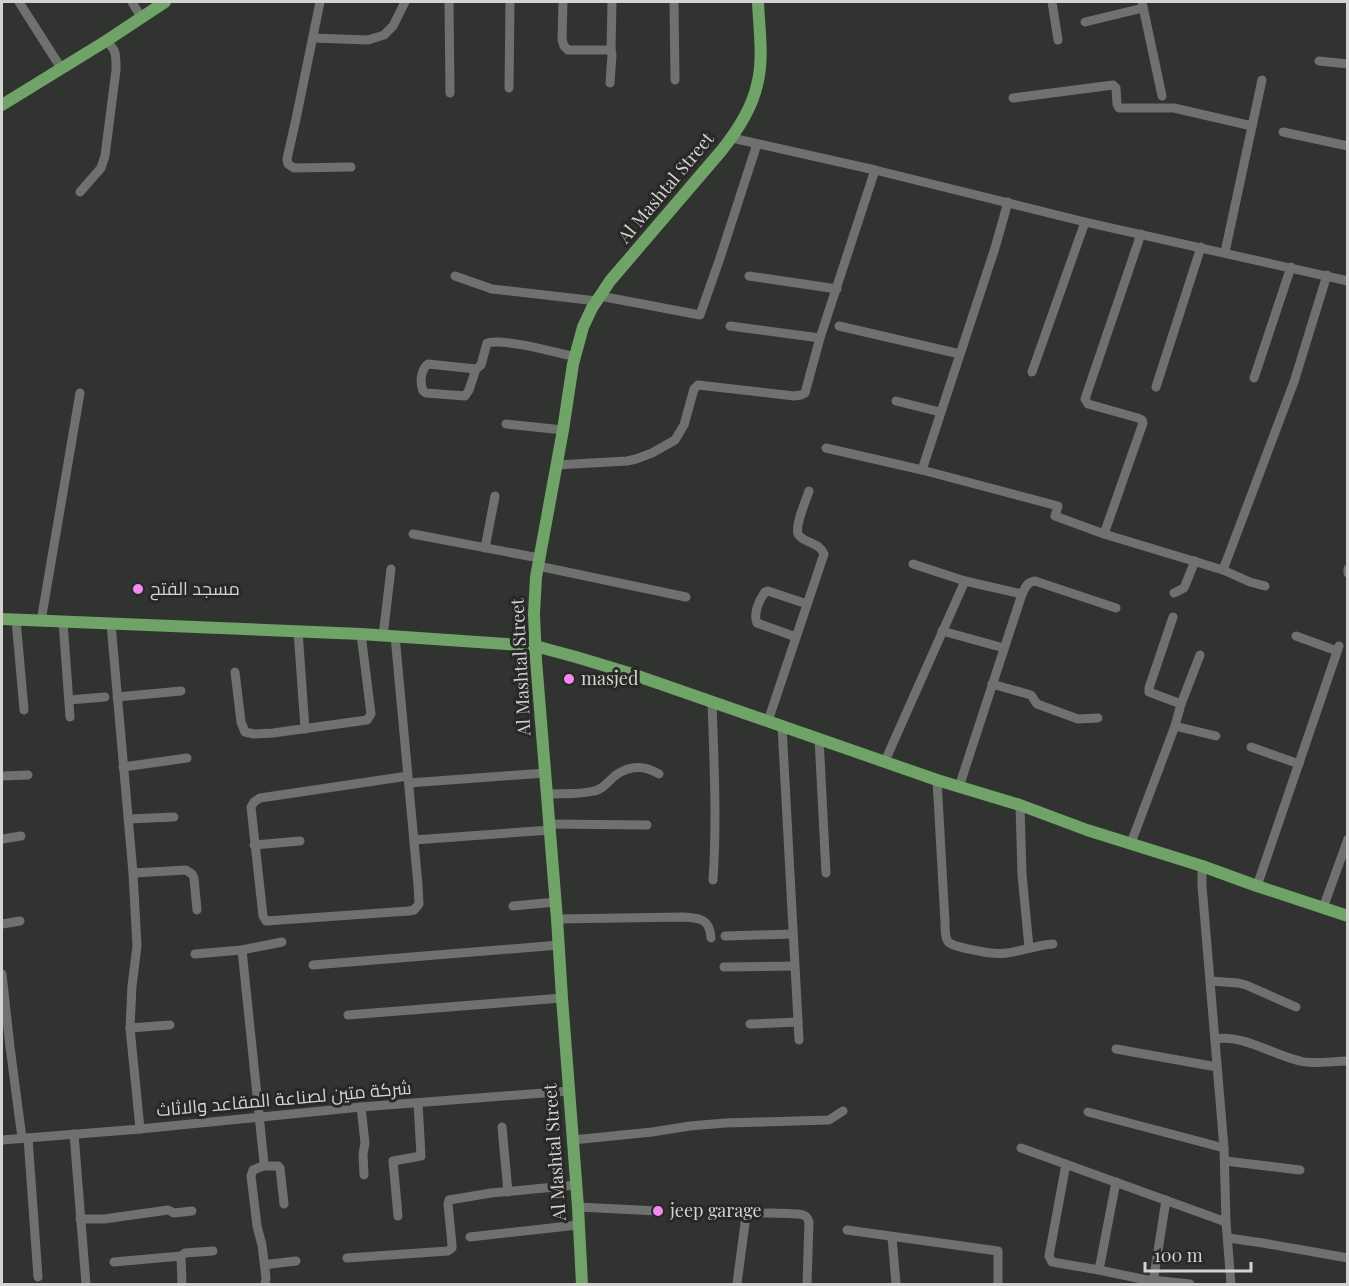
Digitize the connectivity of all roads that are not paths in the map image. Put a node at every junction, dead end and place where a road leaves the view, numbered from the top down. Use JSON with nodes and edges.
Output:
{"nodes":[{"id":1,"x":20,"y":2,"type":"edge"},
{"id":2,"x":132,"y":2,"type":"edge"},
{"id":3,"x":165,"y":2,"type":"edge"},
{"id":4,"x":320,"y":2,"type":"edge"},
{"id":5,"x":405,"y":2,"type":"edge"},
{"id":6,"x":449,"y":2,"type":"edge"},
{"id":7,"x":510,"y":2,"type":"edge"},
{"id":8,"x":563,"y":2,"type":"edge"},
{"id":9,"x":612,"y":2,"type":"edge"},
{"id":10,"x":674,"y":2,"type":"edge"},
{"id":11,"x":758,"y":2,"type":"edge"},
{"id":12,"x":1052,"y":2,"type":"edge"},
{"id":13,"x":1142,"y":5,"type":"edge"},
{"id":14,"x":141,"y":17,"type":"junction"},
{"id":15,"x":1085,"y":22,"type":"dead end"},
{"id":16,"x":313,"y":38,"type":"junction"},
{"id":17,"x":1058,"y":40,"type":"dead end"},
{"id":18,"x":106,"y":41,"type":"junction"},
{"id":19,"x":610,"y":50,"type":"junction"},
{"id":20,"x":1319,"y":61,"type":"dead end"},
{"id":21,"x":1347,"y":64,"type":"edge"},
{"id":22,"x":61,"y":68,"type":"junction"},
{"id":23,"x":675,"y":80,"type":"dead end"},
{"id":24,"x":1262,"y":80,"type":"dead end"},
{"id":25,"x":610,"y":82,"type":"dead end"},
{"id":26,"x":509,"y":88,"type":"dead end"},
{"id":27,"x":450,"y":93,"type":"dead end"},
{"id":28,"x":1162,"y":96,"type":"dead end"},
{"id":29,"x":1013,"y":98,"type":"dead end"},
{"id":30,"x":2,"y":105,"type":"edge"},
{"id":31,"x":1252,"y":126,"type":"junction"},
{"id":32,"x":1283,"y":132,"type":"dead end"},
{"id":33,"x":732,"y":138,"type":"junction"},
{"id":34,"x":757,"y":144,"type":"junction"},
{"id":35,"x":1347,"y":146,"type":"edge"},
{"id":36,"x":351,"y":167,"type":"dead end"},
{"id":37,"x":875,"y":170,"type":"junction"},
{"id":38,"x":80,"y":192,"type":"dead end"},
{"id":39,"x":1008,"y":202,"type":"junction"},
{"id":40,"x":1085,"y":222,"type":"junction"},
{"id":41,"x":1141,"y":234,"type":"junction"},
{"id":42,"x":1201,"y":247,"type":"junction"},
{"id":43,"x":1225,"y":252,"type":"junction"},
{"id":44,"x":1291,"y":267,"type":"junction"},
{"id":45,"x":1327,"y":275,"type":"junction"},
{"id":46,"x":455,"y":276,"type":"dead end"},
{"id":47,"x":749,"y":276,"type":"dead end"},
{"id":48,"x":1347,"y":280,"type":"edge"},
{"id":49,"x":837,"y":289,"type":"junction"},
{"id":50,"x":599,"y":298,"type":"junction"},
{"id":51,"x":730,"y":326,"type":"dead end"},
{"id":52,"x":839,"y":326,"type":"dead end"},
{"id":53,"x":820,"y":338,"type":"junction"},
{"id":54,"x":960,"y":354,"type":"junction"},
{"id":55,"x":575,"y":357,"type":"junction"},
{"id":56,"x":476,"y":369,"type":"junction"},
{"id":57,"x":1032,"y":372,"type":"dead end"},
{"id":58,"x":1254,"y":378,"type":"dead end"},
{"id":59,"x":1156,"y":387,"type":"dead end"},
{"id":60,"x":80,"y":393,"type":"dead end"},
{"id":61,"x":896,"y":401,"type":"dead end"},
{"id":62,"x":940,"y":412,"type":"junction"},
{"id":63,"x":506,"y":424,"type":"dead end"},
{"id":64,"x":563,"y":430,"type":"junction"},
{"id":65,"x":825,"y":448,"type":"dead end"},
{"id":66,"x":556,"y":465,"type":"junction"},
{"id":67,"x":922,"y":470,"type":"junction"},
{"id":68,"x":809,"y":491,"type":"dead end"},
{"id":69,"x":495,"y":496,"type":"dead end"},
{"id":70,"x":412,"y":534,"type":"dead end"},
{"id":71,"x":1104,"y":534,"type":"junction"},
{"id":72,"x":485,"y":548,"type":"junction"},
{"id":73,"x":1195,"y":561,"type":"junction"},
{"id":74,"x":538,"y":562,"type":"junction"},
{"id":75,"x":913,"y":564,"type":"dead end"},
{"id":76,"x":391,"y":569,"type":"dead end"},
{"id":77,"x":1223,"y":570,"type":"junction"},
{"id":78,"x":965,"y":581,"type":"junction"},
{"id":79,"x":1264,"y":586,"type":"dead end"},
{"id":80,"x":1174,"y":593,"type":"dead end"},
{"id":81,"x":1022,"y":594,"type":"junction"},
{"id":82,"x":686,"y":597,"type":"dead end"},
{"id":83,"x":807,"y":604,"type":"junction"},
{"id":84,"x":1116,"y":608,"type":"dead end"},
{"id":85,"x":1173,"y":617,"type":"dead end"},
{"id":86,"x":2,"y":619,"type":"edge"},
{"id":87,"x":16,"y":620,"type":"junction"},
{"id":88,"x":41,"y":621,"type":"junction"},
{"id":89,"x":63,"y":622,"type":"junction"},
{"id":90,"x":111,"y":624,"type":"junction"},
{"id":91,"x":298,"y":631,"type":"junction"},
{"id":92,"x":942,"y":631,"type":"junction"},
{"id":93,"x":361,"y":634,"type":"junction"},
{"id":94,"x":389,"y":636,"type":"junction"},
{"id":95,"x":1296,"y":636,"type":"dead end"},
{"id":96,"x":796,"y":637,"type":"junction"},
{"id":97,"x":535,"y":646,"type":"junction"},
{"id":98,"x":1004,"y":648,"type":"junction"},
{"id":99,"x":1200,"y":656,"type":"dead end"},
{"id":100,"x":235,"y":672,"type":"dead end"},
{"id":101,"x":993,"y":684,"type":"junction"},
{"id":102,"x":181,"y":691,"type":"dead end"},
{"id":103,"x":105,"y":697,"type":"dead end"},
{"id":104,"x":117,"y":697,"type":"junction"},
{"id":105,"x":69,"y":700,"type":"junction"},
{"id":106,"x":712,"y":702,"type":"junction"},
{"id":107,"x":1181,"y":704,"type":"junction"},
{"id":108,"x":24,"y":710,"type":"dead end"},
{"id":109,"x":70,"y":717,"type":"dead end"},
{"id":110,"x":1098,"y":718,"type":"dead end"},
{"id":111,"x":768,"y":721,"type":"junction"},
{"id":112,"x":782,"y":726,"type":"junction"},
{"id":113,"x":1174,"y":726,"type":"junction"},
{"id":114,"x":305,"y":729,"type":"junction"},
{"id":115,"x":1216,"y":736,"type":"dead end"},
{"id":116,"x":819,"y":738,"type":"junction"},
{"id":117,"x":1251,"y":747,"type":"dead end"},
{"id":118,"x":187,"y":758,"type":"dead end"},
{"id":119,"x":885,"y":761,"type":"junction"},
{"id":120,"x":1299,"y":764,"type":"junction"},
{"id":121,"x":123,"y":767,"type":"junction"},
{"id":122,"x":545,"y":773,"type":"junction"},
{"id":123,"x":659,"y":774,"type":"dead end"},
{"id":124,"x":28,"y":775,"type":"dead end"},
{"id":125,"x":2,"y":776,"type":"edge"},
{"id":126,"x":408,"y":779,"type":"junction"},
{"id":127,"x":937,"y":780,"type":"junction"},
{"id":128,"x":959,"y":787,"type":"junction"},
{"id":129,"x":547,"y":794,"type":"junction"},
{"id":130,"x":1020,"y":805,"type":"junction"},
{"id":131,"x":174,"y":817,"type":"dead end"},
{"id":132,"x":128,"y":819,"type":"junction"},
{"id":133,"x":647,"y":825,"type":"dead end"},
{"id":134,"x":549,"y":827,"type":"junction"},
{"id":135,"x":21,"y":836,"type":"dead end"},
{"id":136,"x":2,"y":839,"type":"edge"},
{"id":137,"x":1347,"y":839,"type":"edge"},
{"id":138,"x":414,"y":840,"type":"junction"},
{"id":139,"x":300,"y":841,"type":"dead end"},
{"id":140,"x":1131,"y":843,"type":"junction"},
{"id":141,"x":254,"y":845,"type":"junction"},
{"id":142,"x":1202,"y":866,"type":"junction"},
{"id":143,"x":134,"y":873,"type":"junction"},
{"id":144,"x":826,"y":873,"type":"dead end"},
{"id":145,"x":713,"y":880,"type":"dead end"},
{"id":146,"x":1257,"y":886,"type":"junction"},
{"id":147,"x":556,"y":902,"type":"junction"},
{"id":148,"x":513,"y":906,"type":"dead end"},
{"id":149,"x":1323,"y":908,"type":"junction"},
{"id":150,"x":197,"y":910,"type":"dead end"},
{"id":151,"x":1347,"y":916,"type":"edge"},
{"id":152,"x":558,"y":919,"type":"junction"},
{"id":153,"x":20,"y":921,"type":"dead end"},
{"id":154,"x":2,"y":924,"type":"edge"},
{"id":155,"x":792,"y":934,"type":"junction"},
{"id":156,"x":725,"y":936,"type":"dead end"},
{"id":157,"x":711,"y":938,"type":"dead end"},
{"id":158,"x":282,"y":942,"type":"dead end"},
{"id":159,"x":1053,"y":944,"type":"dead end"},
{"id":160,"x":559,"y":945,"type":"junction"},
{"id":161,"x":1029,"y":948,"type":"junction"},
{"id":162,"x":242,"y":950,"type":"junction"},
{"id":163,"x":195,"y":954,"type":"dead end"},
{"id":164,"x":313,"y":965,"type":"dead end"},
{"id":165,"x":794,"y":966,"type":"junction"},
{"id":166,"x":724,"y":967,"type":"dead end"},
{"id":167,"x":2,"y":974,"type":"edge"},
{"id":168,"x":1210,"y":981,"type":"junction"},
{"id":169,"x":562,"y":998,"type":"junction"},
{"id":170,"x":1296,"y":1007,"type":"dead end"},
{"id":171,"x":348,"y":1015,"type":"dead end"},
{"id":172,"x":798,"y":1022,"type":"junction"},
{"id":173,"x":750,"y":1024,"type":"dead end"},
{"id":174,"x":170,"y":1025,"type":"dead end"},
{"id":175,"x":130,"y":1028,"type":"junction"},
{"id":176,"x":1215,"y":1039,"type":"junction"},
{"id":177,"x":799,"y":1040,"type":"dead end"},
{"id":178,"x":6,"y":1047,"type":"edge"},
{"id":179,"x":1116,"y":1049,"type":"dead end"},
{"id":180,"x":1347,"y":1061,"type":"edge"},
{"id":181,"x":1217,"y":1067,"type":"junction"},
{"id":182,"x":569,"y":1091,"type":"junction"},
{"id":183,"x":418,"y":1103,"type":"junction"},
{"id":184,"x":361,"y":1107,"type":"junction"},
{"id":185,"x":843,"y":1111,"type":"dead end"},
{"id":186,"x":1088,"y":1112,"type":"dead end"},
{"id":187,"x":260,"y":1117,"type":"junction"},
{"id":188,"x":502,"y":1127,"type":"dead end"},
{"id":189,"x":140,"y":1129,"type":"junction"},
{"id":190,"x":74,"y":1134,"type":"junction"},
{"id":191,"x":25,"y":1138,"type":"junction"},
{"id":192,"x":2,"y":1140,"type":"edge"},
{"id":193,"x":573,"y":1140,"type":"junction"},
{"id":194,"x":1022,"y":1148,"type":"dead end"},
{"id":195,"x":1224,"y":1148,"type":"junction"},
{"id":196,"x":1225,"y":1161,"type":"junction"},
{"id":197,"x":1066,"y":1164,"type":"junction"},
{"id":198,"x":263,"y":1166,"type":"junction"},
{"id":199,"x":1300,"y":1170,"type":"dead end"},
{"id":200,"x":364,"y":1175,"type":"dead end"},
{"id":201,"x":1116,"y":1182,"type":"junction"},
{"id":202,"x":576,"y":1185,"type":"junction"},
{"id":203,"x":508,"y":1192,"type":"junction"},
{"id":204,"x":1166,"y":1200,"type":"junction"},
{"id":205,"x":284,"y":1204,"type":"dead end"},
{"id":206,"x":578,"y":1208,"type":"junction"},
{"id":207,"x":192,"y":1211,"type":"dead end"},
{"id":208,"x":658,"y":1211,"type":"dead end"},
{"id":209,"x":398,"y":1216,"type":"dead end"},
{"id":210,"x":80,"y":1220,"type":"junction"},
{"id":211,"x":1226,"y":1222,"type":"junction"},
{"id":212,"x":578,"y":1225,"type":"junction"},
{"id":213,"x":847,"y":1230,"type":"dead end"},
{"id":214,"x":470,"y":1237,"type":"dead end"},
{"id":215,"x":892,"y":1237,"type":"junction"},
{"id":216,"x":1228,"y":1238,"type":"junction"},
{"id":217,"x":262,"y":1245,"type":"junction"},
{"id":218,"x":213,"y":1251,"type":"dead end"},
{"id":219,"x":182,"y":1256,"type":"junction"},
{"id":220,"x":347,"y":1258,"type":"dead end"},
{"id":221,"x":1347,"y":1258,"type":"edge"},
{"id":222,"x":296,"y":1261,"type":"dead end"},
{"id":223,"x":114,"y":1262,"type":"dead end"},
{"id":224,"x":270,"y":1264,"type":"junction"},
{"id":225,"x":1099,"y":1270,"type":"junction"},
{"id":226,"x":38,"y":1277,"type":"dead end"},
{"id":227,"x":1152,"y":1280,"type":"junction"},
{"id":228,"x":86,"y":1284,"type":"edge"},
{"id":229,"x":182,"y":1284,"type":"edge"},
{"id":230,"x":265,"y":1284,"type":"edge"},
{"id":231,"x":273,"y":1284,"type":"edge"},
{"id":232,"x":582,"y":1284,"type":"edge"},
{"id":233,"x":737,"y":1284,"type":"edge"},
{"id":234,"x":807,"y":1284,"type":"edge"},
{"id":235,"x":896,"y":1284,"type":"edge"},
{"id":236,"x":998,"y":1284,"type":"edge"},
{"id":237,"x":1190,"y":1284,"type":"edge"},
{"id":238,"x":1231,"y":1284,"type":"edge"}],
"edges":[{"from":1,"to":22,"type":"street"},
{"from":2,"to":14,"type":"street"},
{"from":3,"to":14,"type":"main road"},
{"from":4,"to":16,"type":"street"},
{"from":5,"to":16,"type":"street"},
{"from":6,"to":27,"type":"street"},
{"from":7,"to":26,"type":"street"},
{"from":8,"to":19,"type":"street"},
{"from":9,"to":19,"type":"street"},
{"from":10,"to":23,"type":"street"},
{"from":11,"to":33,"type":"main road","name":"Al Mashtal Street"},
{"from":12,"to":17,"type":"street"},
{"from":13,"to":15,"type":"street"},
{"from":13,"to":28,"type":"street"},
{"from":14,"to":18,"type":"main road"},
{"from":16,"to":36,"type":"street"},
{"from":18,"to":22,"type":"main road"},
{"from":18,"to":38,"type":"street"},
{"from":19,"to":25,"type":"street"},
{"from":20,"to":21,"type":"street"},
{"from":22,"to":30,"type":"main road"},
{"from":24,"to":31,"type":"street"},
{"from":29,"to":31,"type":"street"},
{"from":31,"to":43,"type":"street"},
{"from":32,"to":35,"type":"street"},
{"from":33,"to":34,"type":"street"},
{"from":33,"to":50,"type":"main road","name":"Al Mashtal Street"},
{"from":34,"to":37,"type":"street"},
{"from":34,"to":50,"type":"street"},
{"from":37,"to":39,"type":"street"},
{"from":37,"to":49,"type":"street"},
{"from":39,"to":40,"type":"street"},
{"from":39,"to":54,"type":"street"},
{"from":40,"to":41,"type":"street"},
{"from":40,"to":57,"type":"street"},
{"from":41,"to":42,"type":"street"},
{"from":41,"to":71,"type":"street"},
{"from":42,"to":43,"type":"street"},
{"from":42,"to":59,"type":"street"},
{"from":43,"to":44,"type":"street"},
{"from":44,"to":45,"type":"street"},
{"from":44,"to":58,"type":"street"},
{"from":45,"to":48,"type":"street"},
{"from":45,"to":77,"type":"street"},
{"from":46,"to":50,"type":"street"},
{"from":47,"to":49,"type":"street"},
{"from":49,"to":53,"type":"street"},
{"from":50,"to":55,"type":"main road","name":"Al Mashtal Street"},
{"from":51,"to":53,"type":"street"},
{"from":52,"to":54,"type":"street"},
{"from":53,"to":66,"type":"street"},
{"from":54,"to":62,"type":"street"},
{"from":55,"to":56,"type":"street"},
{"from":55,"to":64,"type":"main road","name":"Al Mashtal Street"},
{"from":56,"to":56,"type":"street"},
{"from":60,"to":88,"type":"street"},
{"from":61,"to":62,"type":"street"},
{"from":62,"to":67,"type":"street"},
{"from":63,"to":64,"type":"street"},
{"from":64,"to":66,"type":"main road","name":"Al Mashtal Street"},
{"from":65,"to":67,"type":"street"},
{"from":66,"to":74,"type":"main road","name":"Al Mashtal Street"},
{"from":67,"to":71,"type":"street"},
{"from":68,"to":83,"type":"street"},
{"from":69,"to":72,"type":"street"},
{"from":70,"to":72,"type":"street"},
{"from":71,"to":73,"type":"street"},
{"from":72,"to":74,"type":"street"},
{"from":73,"to":77,"type":"street"},
{"from":73,"to":80,"type":"street"},
{"from":74,"to":82,"type":"street"},
{"from":74,"to":97,"type":"main road","name":"Al Mashtal Street"},
{"from":75,"to":78,"type":"street"},
{"from":76,"to":94,"type":"street"},
{"from":77,"to":79,"type":"street"},
{"from":78,"to":81,"type":"street"},
{"from":78,"to":92,"type":"street"},
{"from":81,"to":84,"type":"street"},
{"from":81,"to":98,"type":"street"},
{"from":83,"to":96,"type":"street"},
{"from":83,"to":96,"type":"street"},
{"from":85,"to":107,"type":"street"},
{"from":86,"to":87,"type":"main road"},
{"from":87,"to":88,"type":"main road"},
{"from":87,"to":108,"type":"street"},
{"from":88,"to":89,"type":"main road"},
{"from":89,"to":90,"type":"main road"},
{"from":89,"to":105,"type":"street"},
{"from":90,"to":91,"type":"main road"},
{"from":90,"to":104,"type":"street"},
{"from":91,"to":93,"type":"main road"},
{"from":91,"to":114,"type":"street"},
{"from":92,"to":98,"type":"street"},
{"from":92,"to":119,"type":"street"},
{"from":93,"to":94,"type":"main road"},
{"from":93,"to":114,"type":"street"},
{"from":94,"to":97,"type":"main road"},
{"from":94,"to":126,"type":"street"},
{"from":95,"to":120,"type":"street"},
{"from":96,"to":111,"type":"street"},
{"from":97,"to":106,"type":"main road"},
{"from":97,"to":122,"type":"main road","name":"Al Mashtal Street"},
{"from":98,"to":101,"type":"street"},
{"from":99,"to":107,"type":"street"},
{"from":100,"to":114,"type":"street"},
{"from":101,"to":110,"type":"street"},
{"from":101,"to":128,"type":"street"},
{"from":102,"to":104,"type":"street"},
{"from":103,"to":105,"type":"street"},
{"from":104,"to":121,"type":"street"},
{"from":105,"to":109,"type":"street"},
{"from":106,"to":111,"type":"main road"},
{"from":106,"to":145,"type":"street"},
{"from":107,"to":113,"type":"street"},
{"from":111,"to":112,"type":"main road"},
{"from":112,"to":116,"type":"main road"},
{"from":112,"to":155,"type":"street"},
{"from":113,"to":115,"type":"street"},
{"from":113,"to":140,"type":"street"},
{"from":116,"to":119,"type":"main road"},
{"from":116,"to":144,"type":"street"},
{"from":117,"to":120,"type":"street"},
{"from":118,"to":121,"type":"street"},
{"from":119,"to":127,"type":"main road"},
{"from":120,"to":146,"type":"street"},
{"from":121,"to":132,"type":"street"},
{"from":122,"to":126,"type":"street"},
{"from":122,"to":129,"type":"main road","name":"Al Mashtal Street"},
{"from":123,"to":129,"type":"street"},
{"from":124,"to":125,"type":"street"},
{"from":126,"to":138,"type":"street"},
{"from":126,"to":141,"type":"street"},
{"from":127,"to":128,"type":"main road"},
{"from":127,"to":161,"type":"street"},
{"from":128,"to":130,"type":"main road"},
{"from":129,"to":134,"type":"main road","name":"Al Mashtal Street"},
{"from":130,"to":140,"type":"main road"},
{"from":130,"to":161,"type":"street"},
{"from":131,"to":132,"type":"street"},
{"from":132,"to":143,"type":"street"},
{"from":133,"to":134,"type":"street"},
{"from":134,"to":138,"type":"street"},
{"from":134,"to":147,"type":"main road","name":"Al Mashtal Street"},
{"from":135,"to":136,"type":"street"},
{"from":137,"to":149,"type":"street"},
{"from":138,"to":141,"type":"street"},
{"from":139,"to":141,"type":"street"},
{"from":140,"to":142,"type":"main road"},
{"from":142,"to":146,"type":"main road"},
{"from":142,"to":168,"type":"street"},
{"from":143,"to":150,"type":"street"},
{"from":143,"to":175,"type":"street"},
{"from":146,"to":149,"type":"main road"},
{"from":147,"to":148,"type":"street"},
{"from":147,"to":152,"type":"main road","name":"Al Mashtal Street"},
{"from":149,"to":151,"type":"main road"},
{"from":152,"to":157,"type":"street"},
{"from":152,"to":160,"type":"main road","name":"Al Mashtal Street"},
{"from":153,"to":154,"type":"street"},
{"from":155,"to":156,"type":"street"},
{"from":155,"to":165,"type":"street"},
{"from":158,"to":162,"type":"street"},
{"from":159,"to":161,"type":"street"},
{"from":160,"to":164,"type":"street"},
{"from":160,"to":169,"type":"main road","name":"Al Mashtal Street"},
{"from":162,"to":163,"type":"street"},
{"from":162,"to":187,"type":"street"},
{"from":165,"to":166,"type":"street"},
{"from":165,"to":172,"type":"street"},
{"from":167,"to":178,"type":"street"},
{"from":168,"to":170,"type":"street"},
{"from":168,"to":176,"type":"street"},
{"from":169,"to":171,"type":"street"},
{"from":169,"to":182,"type":"main road","name":"Al Mashtal Street"},
{"from":172,"to":173,"type":"street"},
{"from":172,"to":177,"type":"street"},
{"from":174,"to":175,"type":"street"},
{"from":175,"to":189,"type":"street"},
{"from":176,"to":180,"type":"street"},
{"from":176,"to":181,"type":"street"},
{"from":178,"to":191,"type":"street"},
{"from":179,"to":181,"type":"street"},
{"from":181,"to":195,"type":"street"},
{"from":182,"to":183,"type":"street","name":"شركة متين لصناعة المقاعد والاثاث"},
{"from":182,"to":193,"type":"main road","name":"Al Mashtal Street"},
{"from":183,"to":184,"type":"street","name":"شركة متين لصناعة المقاعد والاثاث"},
{"from":183,"to":209,"type":"street"},
{"from":184,"to":187,"type":"street","name":"شركة متين لصناعة المقاعد والاثاث"},
{"from":184,"to":200,"type":"street"},
{"from":185,"to":193,"type":"street"},
{"from":186,"to":195,"type":"street"},
{"from":187,"to":189,"type":"street","name":"شركة متين لصناعة المقاعد والاثاث"},
{"from":187,"to":198,"type":"street"},
{"from":188,"to":203,"type":"street"},
{"from":189,"to":190,"type":"street","name":"شركة متين لصناعة المقاعد والاثاث"},
{"from":190,"to":191,"type":"street","name":"شركة متين لصناعة المقاعد والاثاث"},
{"from":190,"to":210,"type":"street"},
{"from":191,"to":192,"type":"street","name":"شركة متين لصناعة المقاعد والاثاث"},
{"from":191,"to":226,"type":"street"},
{"from":193,"to":202,"type":"main road","name":"Al Mashtal Street"},
{"from":194,"to":197,"type":"street"},
{"from":195,"to":196,"type":"street"},
{"from":196,"to":199,"type":"street"},
{"from":196,"to":211,"type":"street"},
{"from":197,"to":201,"type":"street"},
{"from":197,"to":225,"type":"street"},
{"from":198,"to":205,"type":"street"},
{"from":198,"to":217,"type":"street"},
{"from":201,"to":204,"type":"street"},
{"from":201,"to":225,"type":"street"},
{"from":202,"to":203,"type":"street"},
{"from":202,"to":206,"type":"main road","name":"Al Mashtal Street"},
{"from":203,"to":220,"type":"street"},
{"from":204,"to":211,"type":"street"},
{"from":204,"to":227,"type":"street"},
{"from":206,"to":208,"type":"street"},
{"from":206,"to":212,"type":"main road","name":"Al Mashtal Street"},
{"from":207,"to":210,"type":"street"},
{"from":210,"to":228,"type":"street"},
{"from":211,"to":216,"type":"street"},
{"from":212,"to":214,"type":"street"},
{"from":212,"to":232,"type":"main road","name":"Al Mashtal Street"},
{"from":213,"to":215,"type":"street"},
{"from":215,"to":235,"type":"street"},
{"from":215,"to":236,"type":"street"},
{"from":216,"to":221,"type":"street"},
{"from":216,"to":238,"type":"street"},
{"from":217,"to":224,"type":"street"},
{"from":217,"to":230,"type":"street"},
{"from":218,"to":219,"type":"street"},
{"from":219,"to":223,"type":"street"},
{"from":219,"to":229,"type":"street"},
{"from":222,"to":224,"type":"street"},
{"from":224,"to":231,"type":"street"},
{"from":225,"to":227,"type":"street"},
{"from":227,"to":237,"type":"street"},
{"from":233,"to":234,"type":"street"}]}
